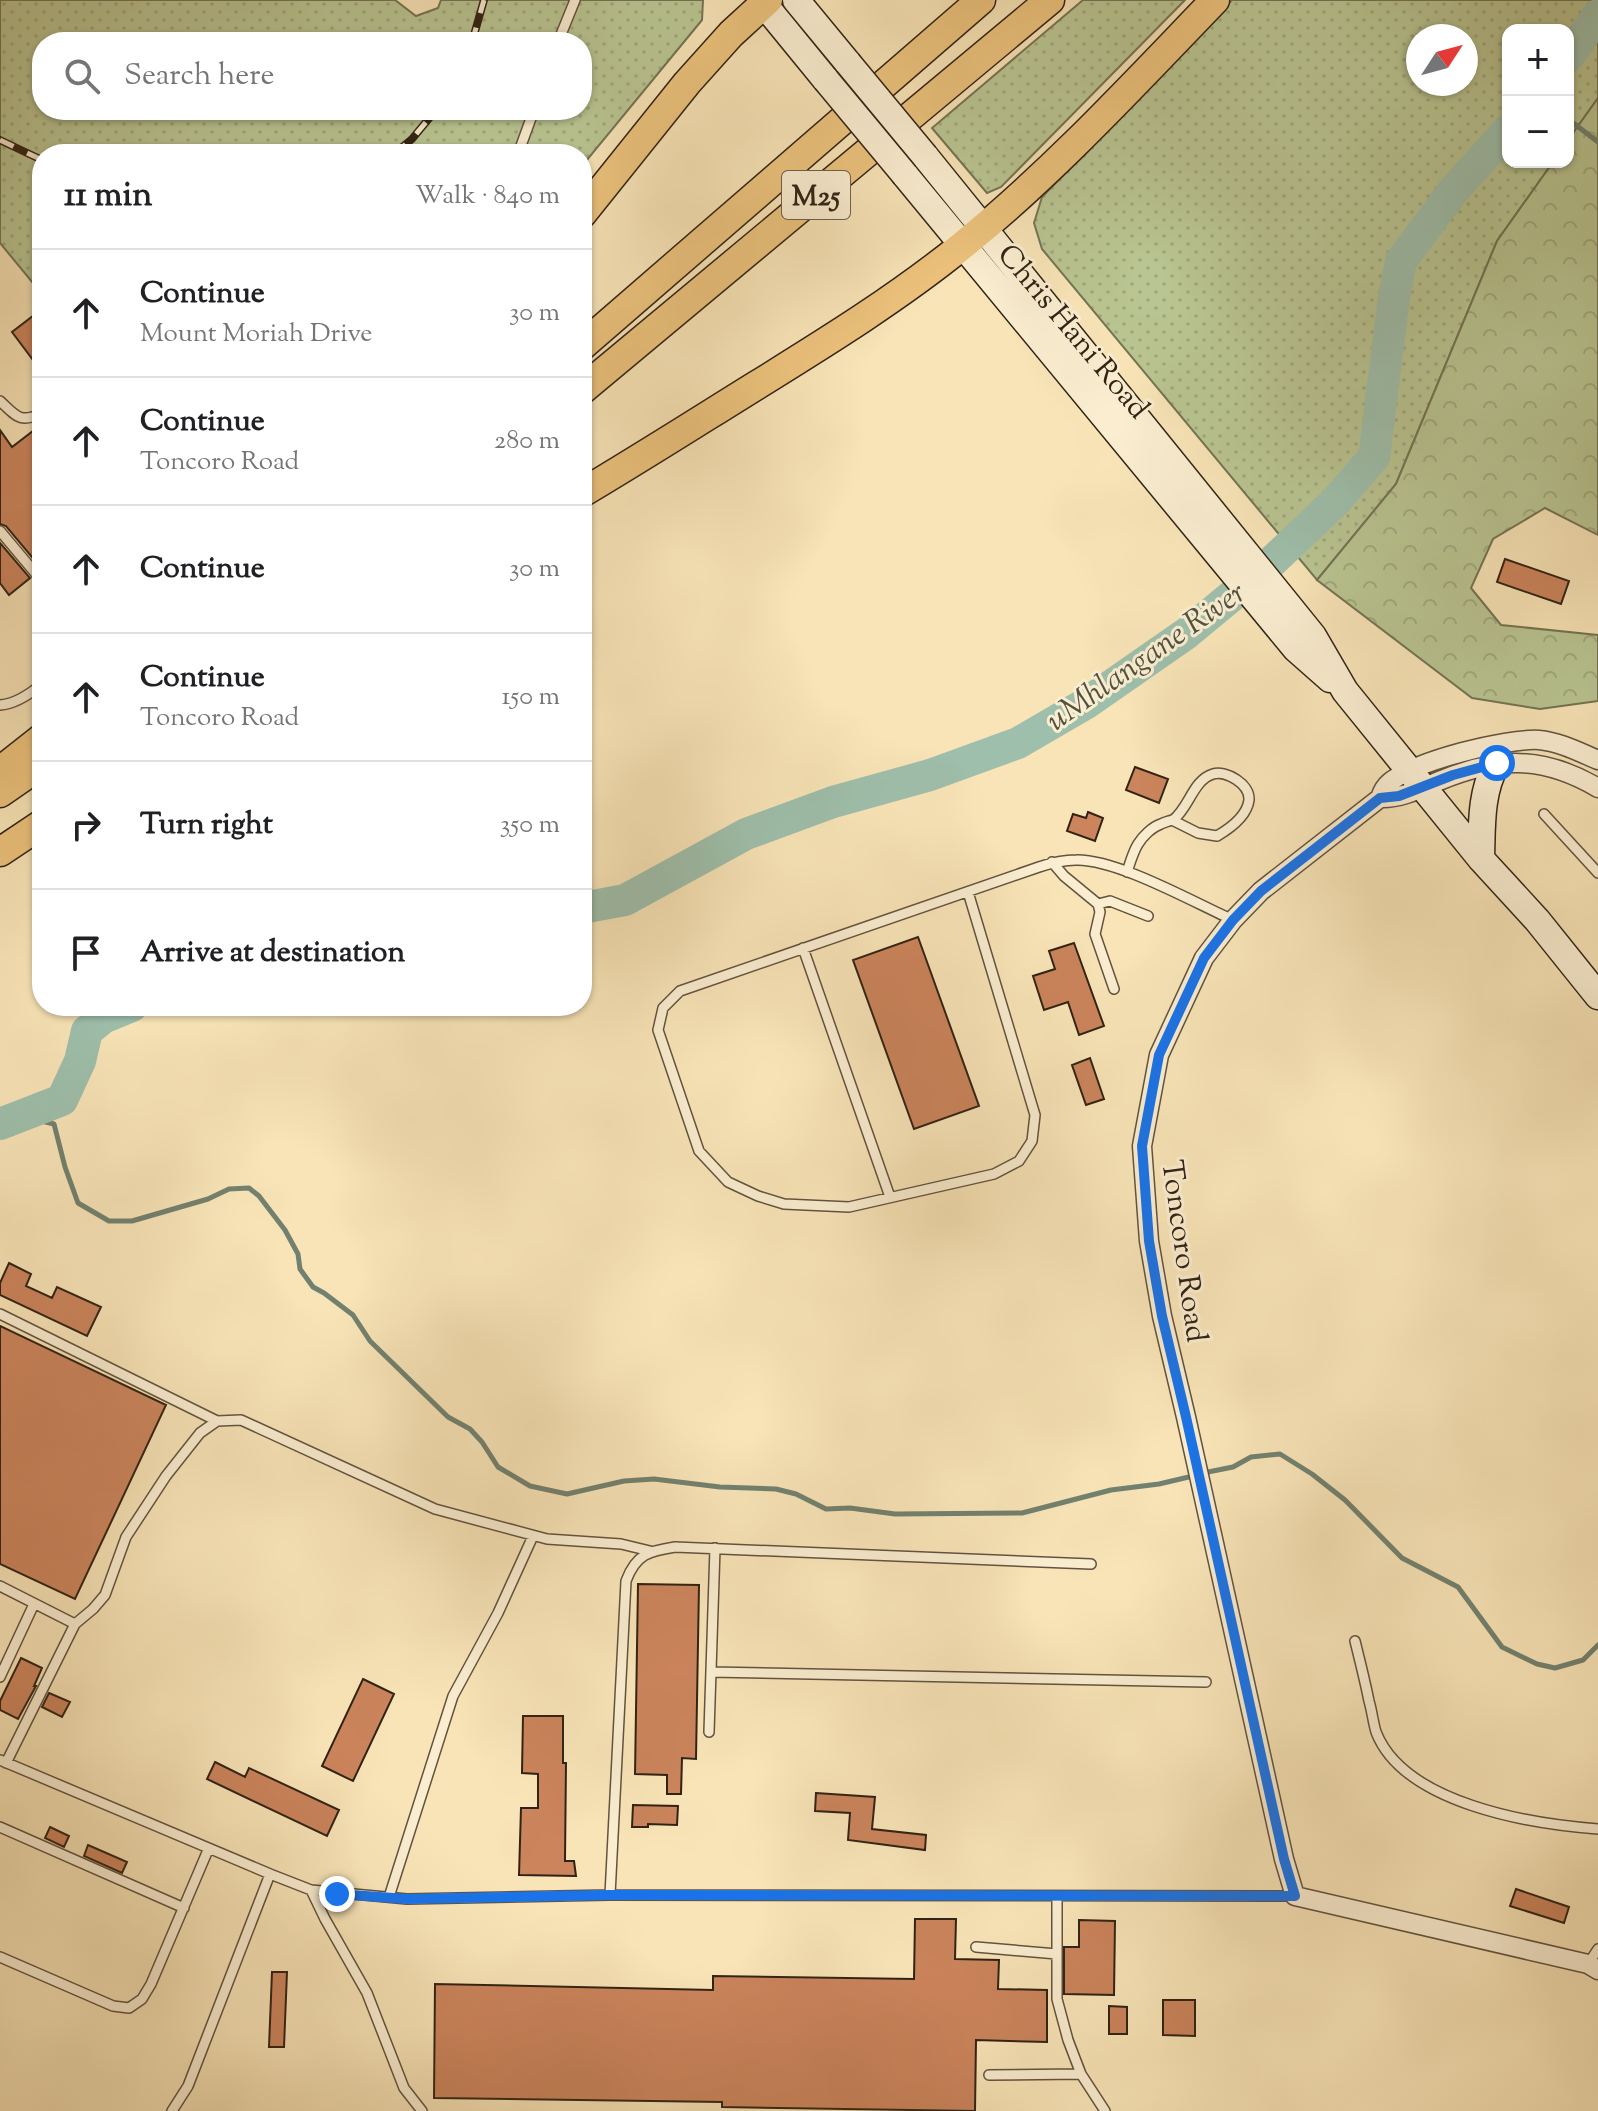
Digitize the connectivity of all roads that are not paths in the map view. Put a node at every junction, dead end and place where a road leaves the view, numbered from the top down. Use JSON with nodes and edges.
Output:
{"nodes":[{"id":1,"x":575,"y":0,"type":"edge"},
{"id":2,"x":796,"y":0,"type":"edge"},
{"id":3,"x":981,"y":0,"type":"edge"},
{"id":4,"x":1050,"y":0,"type":"edge"},
{"id":5,"x":1215,"y":0,"type":"edge"},
{"id":6,"x":764,"y":1,"type":"edge"},
{"id":7,"x":562,"y":32,"type":"edge"},
{"id":8,"x":530,"y":120,"type":"edge"},
{"id":9,"x":522,"y":144,"type":"edge"},
{"id":10,"x":592,"y":202,"type":"edge"},
{"id":11,"x":984,"y":227,"type":"junction"},
{"id":12,"x":962,"y":246,"type":"junction"},
{"id":13,"x":592,"y":337,"type":"edge"},
{"id":14,"x":1072,"y":358,"type":"junction"},
{"id":15,"x":592,"y":382,"type":"edge"},
{"id":16,"x":0,"y":401,"type":"edge"},
{"id":17,"x":32,"y":418,"type":"edge"},
{"id":18,"x":592,"y":487,"type":"edge"},
{"id":19,"x":0,"y":531,"type":"edge"},
{"id":20,"x":32,"y":569,"type":"edge"},
{"id":21,"x":32,"y":693,"type":"edge"},
{"id":22,"x":0,"y":705,"type":"edge"},
{"id":23,"x":32,"y":746,"type":"edge"},
{"id":24,"x":1598,"y":760,"type":"edge"},
{"id":25,"x":1497,"y":763,"type":"junction"},
{"id":26,"x":0,"y":771,"type":"edge"},
{"id":27,"x":32,"y":771,"type":"edge"},
{"id":28,"x":1416,"y":779,"type":"junction"},
{"id":29,"x":1598,"y":788,"type":"edge"},
{"id":30,"x":0,"y":793,"type":"edge"},
{"id":31,"x":1544,"y":814,"type":"dead end"},
{"id":32,"x":1172,"y":820,"type":"junction"},
{"id":33,"x":32,"y":831,"type":"edge"},
{"id":34,"x":0,"y":852,"type":"edge"},
{"id":35,"x":1481,"y":859,"type":"junction"},
{"id":36,"x":1052,"y":862,"type":"junction"},
{"id":37,"x":1127,"y":872,"type":"junction"},
{"id":38,"x":1598,"y":873,"type":"edge"},
{"id":39,"x":968,"y":892,"type":"junction"},
{"id":40,"x":1098,"y":904,"type":"junction"},
{"id":41,"x":1148,"y":916,"type":"dead end"},
{"id":42,"x":1233,"y":920,"type":"junction"},
{"id":43,"x":803,"y":948,"type":"junction"},
{"id":44,"x":1114,"y":989,"type":"dead end"},
{"id":45,"x":1598,"y":996,"type":"edge"},
{"id":46,"x":890,"y":1197,"type":"junction"},
{"id":47,"x":0,"y":1314,"type":"edge"},
{"id":48,"x":217,"y":1421,"type":"junction"},
{"id":49,"x":533,"y":1536,"type":"junction"},
{"id":50,"x":715,"y":1548,"type":"junction"},
{"id":51,"x":650,"y":1551,"type":"junction"},
{"id":52,"x":1091,"y":1564,"type":"dead end"},
{"id":53,"x":0,"y":1586,"type":"edge"},
{"id":54,"x":34,"y":1604,"type":"junction"},
{"id":55,"x":75,"y":1624,"type":"junction"},
{"id":56,"x":1355,"y":1641,"type":"dead end"},
{"id":57,"x":711,"y":1672,"type":"junction"},
{"id":58,"x":0,"y":1677,"type":"edge"},
{"id":59,"x":1206,"y":1682,"type":"dead end"},
{"id":60,"x":709,"y":1732,"type":"dead end"},
{"id":61,"x":3,"y":1762,"type":"edge"},
{"id":62,"x":0,"y":1827,"type":"edge"},
{"id":63,"x":1598,"y":1829,"type":"edge"},
{"id":64,"x":208,"y":1850,"type":"junction"},
{"id":65,"x":270,"y":1874,"type":"junction"},
{"id":66,"x":311,"y":1890,"type":"junction"},
{"id":67,"x":610,"y":1895,"type":"junction"},
{"id":68,"x":1295,"y":1896,"type":"junction"},
{"id":69,"x":389,"y":1897,"type":"junction"},
{"id":70,"x":1057,"y":1897,"type":"junction"},
{"id":71,"x":184,"y":1908,"type":"junction"},
{"id":72,"x":976,"y":1947,"type":"dead end"},
{"id":73,"x":1057,"y":1954,"type":"junction"},
{"id":74,"x":0,"y":1957,"type":"edge"},
{"id":75,"x":1595,"y":1961,"type":"edge"},
{"id":76,"x":1081,"y":2074,"type":"junction"},
{"id":77,"x":989,"y":2075,"type":"dead end"},
{"id":78,"x":172,"y":2111,"type":"edge"},
{"id":79,"x":422,"y":2111,"type":"edge"},
{"id":80,"x":1105,"y":2111,"type":"edge"}],
"edges":[{"from":1,"to":7,"type":"lane"},
{"from":2,"to":11,"type":"main road","name":"Chris Hani Road","bridge":true},
{"from":3,"to":13,"type":"main road","number":"M25"},
{"from":4,"to":15,"type":"main road","number":"M25"},
{"from":5,"to":11,"type":"main road"},
{"from":6,"to":10,"type":"main road"},
{"from":6,"to":12,"type":"main road","name":"Chris Hani Road","bridge":true},
{"from":8,"to":9,"type":"lane"},
{"from":11,"to":12,"type":"main road"},
{"from":11,"to":14,"type":"main road","name":"Chris Hani Road"},
{"from":12,"to":14,"type":"main road","name":"Chris Hani Road"},
{"from":12,"to":18,"type":"main road"},
{"from":14,"to":28,"type":"main road","name":"Chris Hani Road"},
{"from":16,"to":17,"type":"lane"},
{"from":19,"to":20,"type":"lane"},
{"from":21,"to":22,"type":"lane"},
{"from":23,"to":26,"type":"main road"},
{"from":24,"to":28,"type":"street"},
{"from":25,"to":28,"type":"street"},
{"from":25,"to":29,"type":"street"},
{"from":25,"to":35,"type":"main road"},
{"from":27,"to":30,"type":"main road"},
{"from":28,"to":35,"type":"main road","name":"Chris Hani Road"},
{"from":28,"to":42,"type":"street","name":"Toncoro Road"},
{"from":31,"to":38,"type":"lane"},
{"from":32,"to":32,"type":"lane"},
{"from":32,"to":37,"type":"lane"},
{"from":33,"to":34,"type":"main road"},
{"from":35,"to":45,"type":"main road","name":"Chris Hani Road"},
{"from":36,"to":37,"type":"lane"},
{"from":36,"to":39,"type":"lane"},
{"from":36,"to":40,"type":"lane"},
{"from":37,"to":42,"type":"lane"},
{"from":39,"to":43,"type":"lane"},
{"from":39,"to":46,"type":"lane"},
{"from":40,"to":41,"type":"lane"},
{"from":40,"to":44,"type":"lane"},
{"from":42,"to":68,"type":"street","name":"Toncoro Road"},
{"from":43,"to":46,"type":"lane"},
{"from":43,"to":46,"type":"lane"},
{"from":47,"to":48,"type":"lane"},
{"from":48,"to":49,"type":"lane"},
{"from":48,"to":55,"type":"lane"},
{"from":49,"to":51,"type":"lane"},
{"from":49,"to":69,"type":"lane"},
{"from":50,"to":51,"type":"lane"},
{"from":50,"to":52,"type":"lane"},
{"from":50,"to":57,"type":"lane"},
{"from":51,"to":67,"type":"lane"},
{"from":53,"to":54,"type":"lane"},
{"from":54,"to":55,"type":"lane"},
{"from":54,"to":58,"type":"lane"},
{"from":55,"to":61,"type":"lane"},
{"from":56,"to":63,"type":"lane"},
{"from":57,"to":59,"type":"lane"},
{"from":57,"to":60,"type":"lane"},
{"from":61,"to":64,"type":"lane"},
{"from":62,"to":71,"type":"lane"},
{"from":64,"to":65,"type":"lane"},
{"from":64,"to":71,"type":"lane"},
{"from":65,"to":66,"type":"lane"},
{"from":65,"to":78,"type":"lane"},
{"from":66,"to":69,"type":"lane"},
{"from":66,"to":79,"type":"lane"},
{"from":67,"to":69,"type":"lane"},
{"from":67,"to":70,"type":"lane"},
{"from":68,"to":70,"type":"lane"},
{"from":68,"to":75,"type":"street"},
{"from":70,"to":73,"type":"lane"},
{"from":71,"to":74,"type":"lane"},
{"from":72,"to":73,"type":"lane"},
{"from":73,"to":76,"type":"lane"},
{"from":76,"to":77,"type":"lane"},
{"from":76,"to":80,"type":"lane"}]}
